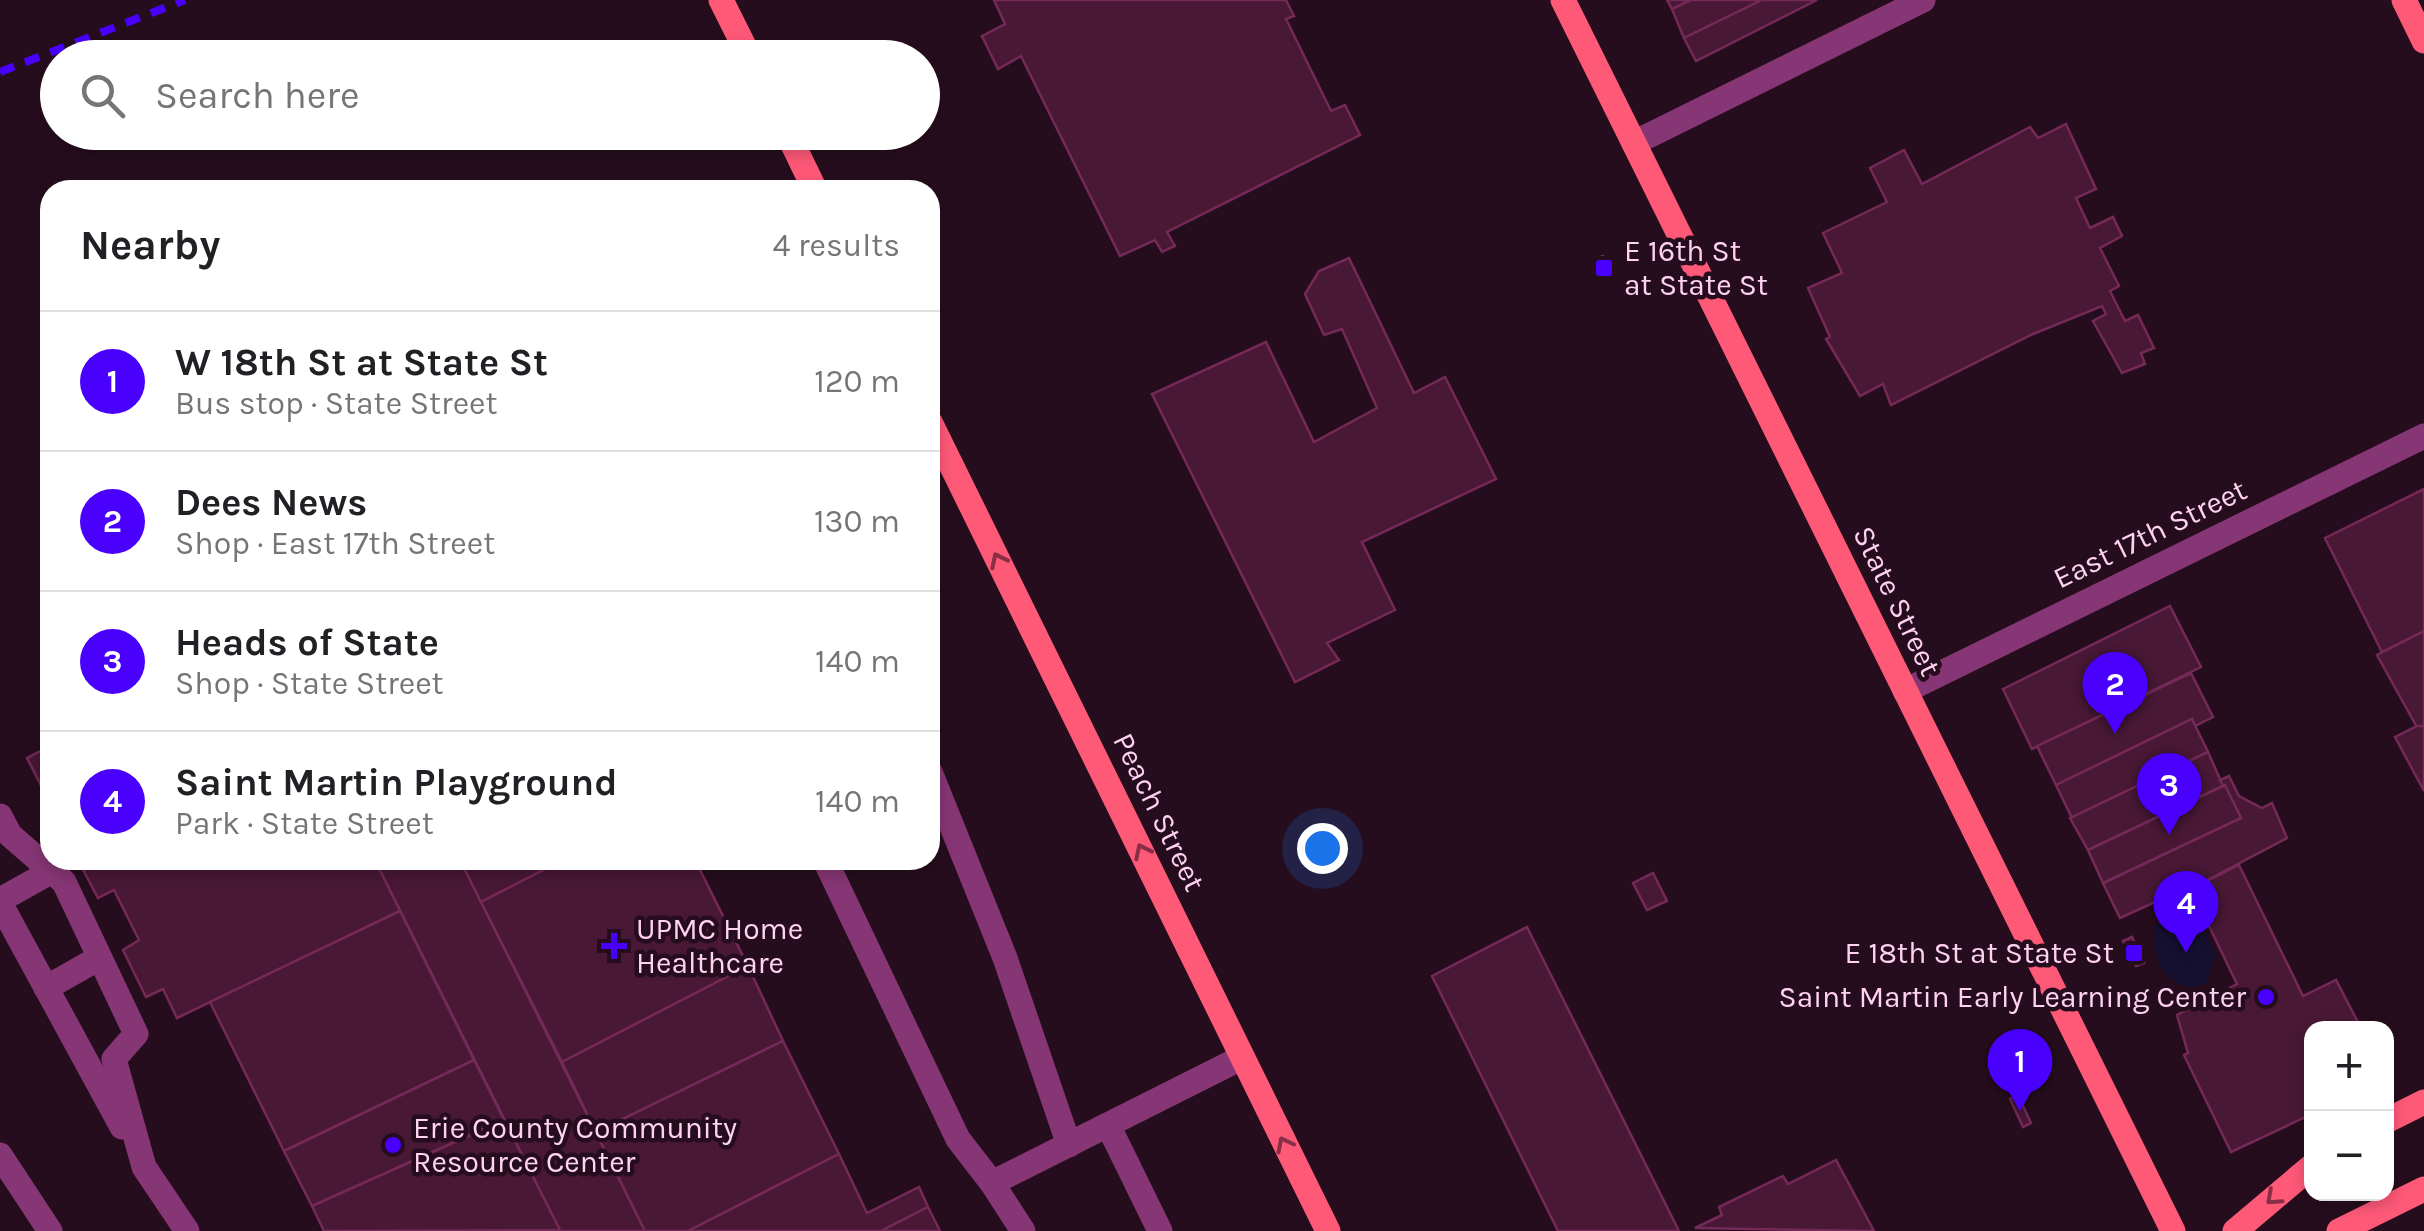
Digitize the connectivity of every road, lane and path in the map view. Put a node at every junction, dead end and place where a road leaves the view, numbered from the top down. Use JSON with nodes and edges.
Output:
{"nodes":[{"id":1,"x":721,"y":0,"type":"edge"},
{"id":2,"x":1563,"y":0,"type":"edge"},
{"id":3,"x":1924,"y":0,"type":"edge"},
{"id":4,"x":2404,"y":0,"type":"edge"},
{"id":5,"x":741,"y":40,"type":"edge"},
{"id":6,"x":2424,"y":41,"type":"edge"},
{"id":7,"x":1634,"y":144,"type":"junction"},
{"id":8,"x":796,"y":150,"type":"edge"},
{"id":9,"x":810,"y":180,"type":"edge"},
{"id":10,"x":2424,"y":436,"type":"edge"},
{"id":11,"x":940,"y":442,"type":"edge"},
{"id":12,"x":1905,"y":691,"type":"junction"},
{"id":13,"x":940,"y":796,"type":"edge"},
{"id":14,"x":0,"y":816,"type":"edge"},
{"id":15,"x":40,"y":861,"type":"edge"},
{"id":16,"x":831,"y":870,"type":"edge"},
{"id":17,"x":52,"y":871,"type":"joint"},
{"id":18,"x":0,"y":902,"type":"edge"},
{"id":19,"x":99,"y":958,"type":"junction"},
{"id":20,"x":46,"y":988,"type":"junction"},
{"id":21,"x":1241,"y":1058,"type":"junction"},
{"id":22,"x":2424,"y":1102,"type":"edge"},
{"id":23,"x":2394,"y":1116,"type":"edge"},
{"id":24,"x":1108,"y":1125,"type":"junction"},
{"id":25,"x":1068,"y":1145,"type":"junction"},
{"id":26,"x":0,"y":1155,"type":"edge"},
{"id":27,"x":144,"y":1167,"type":"junction"},
{"id":28,"x":2304,"y":1173,"type":"edge"},
{"id":29,"x":992,"y":1184,"type":"junction"},
{"id":30,"x":2424,"y":1189,"type":"edge"},
{"id":31,"x":50,"y":1231,"type":"edge"},
{"id":32,"x":187,"y":1231,"type":"edge"},
{"id":33,"x":1023,"y":1231,"type":"edge"},
{"id":34,"x":1160,"y":1231,"type":"edge"},
{"id":35,"x":1328,"y":1231,"type":"edge"},
{"id":36,"x":2173,"y":1231,"type":"edge"},
{"id":37,"x":2235,"y":1231,"type":"edge"},
{"id":38,"x":2339,"y":1231,"type":"edge"}],
"edges":[{"from":1,"to":5,"type":"main road"},
{"from":2,"to":7,"type":"main road","name":"State Street"},
{"from":3,"to":7,"type":"street"},
{"from":4,"to":6,"type":"main road"},
{"from":7,"to":12,"type":"main road","name":"State Street"},
{"from":8,"to":9,"type":"main road"},
{"from":10,"to":12,"type":"street","name":"East 17th Street"},
{"from":21,"to":11,"type":"main road","name":"Peach Street","one_way":true},
{"from":12,"to":36,"type":"main road","name":"State Street"},
{"from":13,"to":25,"type":"street"},
{"from":14,"to":15,"type":"street"},
{"from":16,"to":29,"type":"street"},
{"from":17,"to":18,"type":"street"},
{"from":17,"to":19,"type":"street"},
{"from":18,"to":20,"type":"street"},
{"from":19,"to":20,"type":"street"},
{"from":19,"to":27,"type":"street"},
{"from":20,"to":27,"type":"street"},
{"from":21,"to":24,"type":"street"},
{"from":35,"to":21,"type":"main road","name":"Peach Street","one_way":true},
{"from":22,"to":23,"type":"main road"},
{"from":24,"to":25,"type":"street"},
{"from":24,"to":34,"type":"street"},
{"from":25,"to":29,"type":"street"},
{"from":26,"to":31,"type":"street"},
{"from":27,"to":32,"type":"street"},
{"from":28,"to":37,"type":"main road","one_way":true},
{"from":29,"to":33,"type":"street"},
{"from":30,"to":38,"type":"main road"}]}
